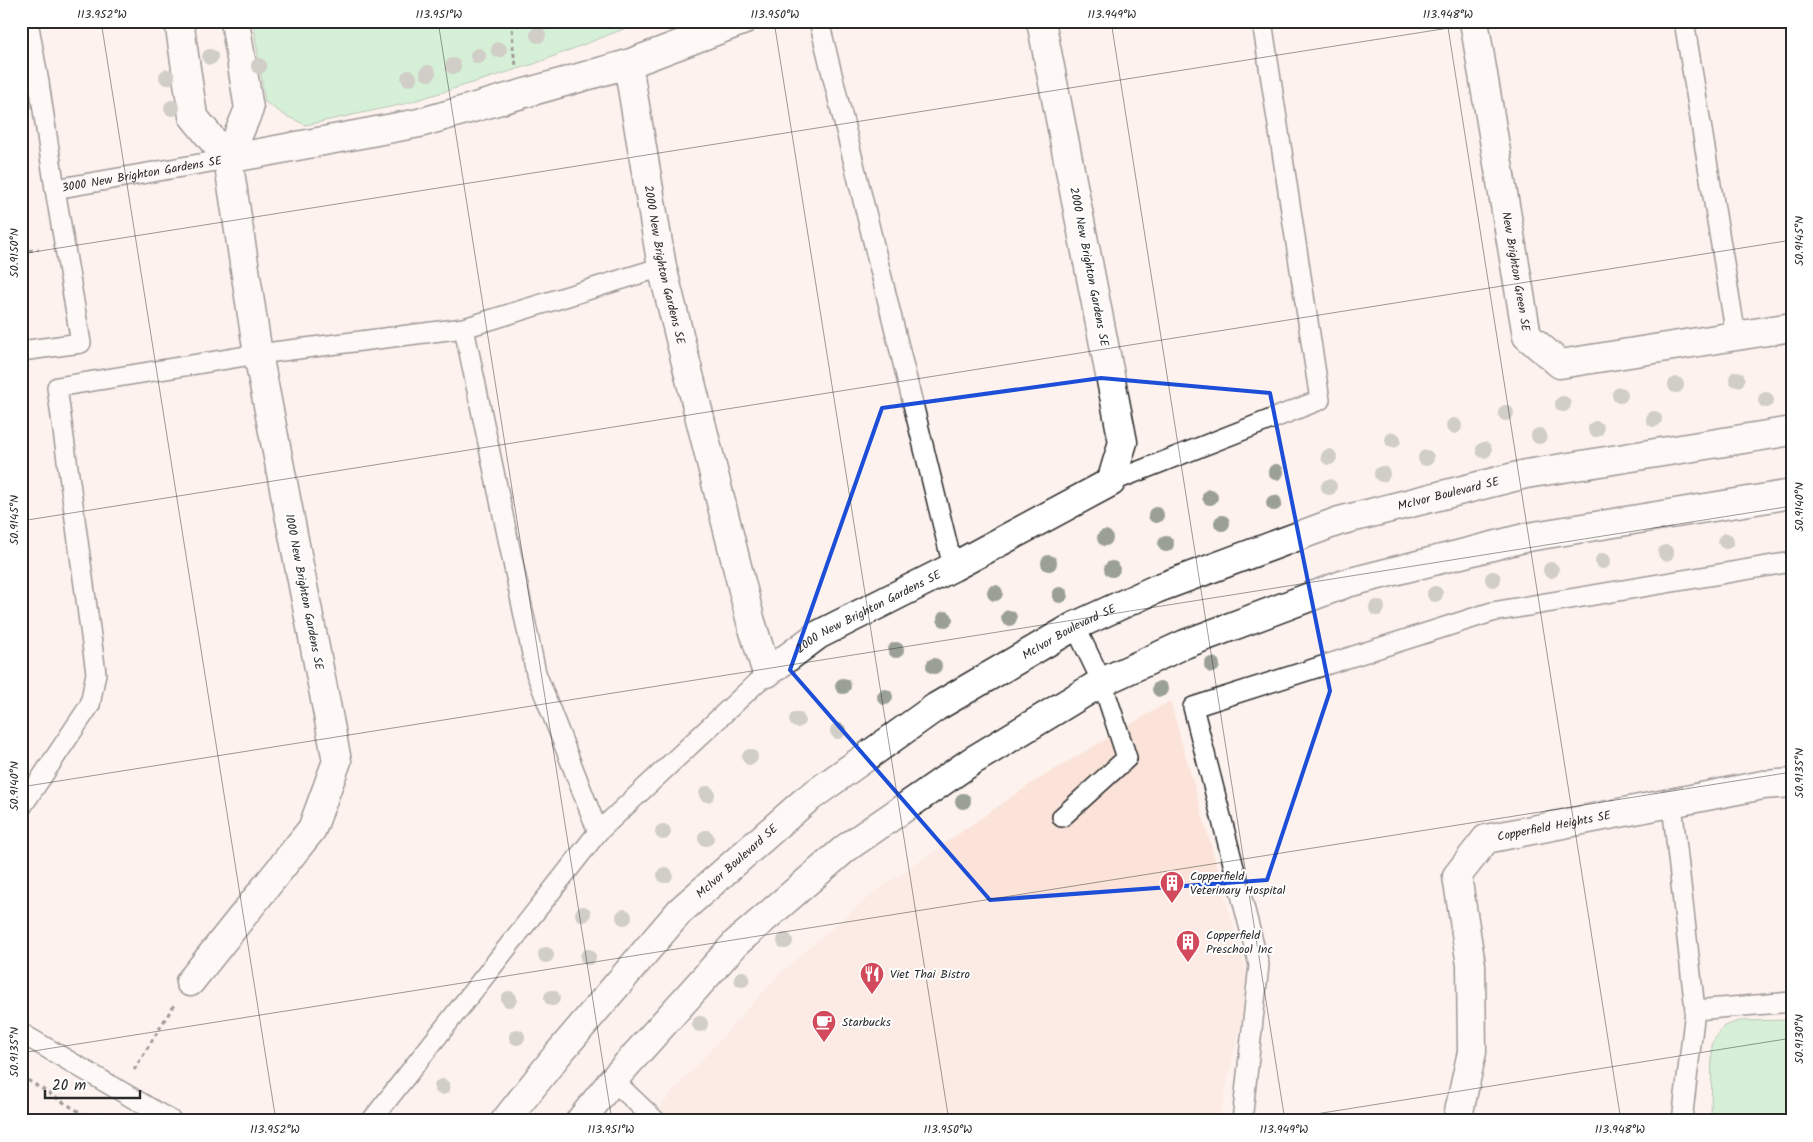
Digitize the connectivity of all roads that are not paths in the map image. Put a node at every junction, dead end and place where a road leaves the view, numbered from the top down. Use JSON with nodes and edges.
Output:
{"nodes":[{"id":1,"x":28,"y":21,"type":"edge"},
{"id":2,"x":178,"y":21,"type":"edge"},
{"id":3,"x":235,"y":21,"type":"edge"},
{"id":4,"x":742,"y":21,"type":"edge"},
{"id":5,"x":819,"y":21,"type":"edge"},
{"id":6,"x":1041,"y":21,"type":"edge"},
{"id":7,"x":1262,"y":21,"type":"edge"},
{"id":8,"x":1474,"y":21,"type":"edge"},
{"id":9,"x":1684,"y":21,"type":"edge"},
{"id":10,"x":628,"y":64,"type":"junction"},
{"id":11,"x":30,"y":83,"type":"edge"},
{"id":12,"x":228,"y":159,"type":"junction"},
{"id":13,"x":55,"y":189,"type":"junction"},
{"id":14,"x":662,"y":267,"type":"junction"},
{"id":15,"x":1792,"y":326,"type":"edge"},
{"id":16,"x":464,"y":328,"type":"junction"},
{"id":17,"x":1736,"y":336,"type":"junction"},
{"id":18,"x":21,"y":351,"type":"edge"},
{"id":19,"x":258,"y":354,"type":"junction"},
{"id":20,"x":1792,"y":431,"type":"edge"},
{"id":21,"x":1110,"y":482,"type":"junction"},
{"id":22,"x":1792,"y":494,"type":"edge"},
{"id":23,"x":1792,"y":562,"type":"edge"},
{"id":24,"x":953,"y":567,"type":"junction"},
{"id":25,"x":1075,"y":626,"type":"junction"},
{"id":26,"x":767,"y":673,"type":"junction"},
{"id":27,"x":1102,"y":682,"type":"junction"},
{"id":28,"x":1792,"y":783,"type":"edge"},
{"id":29,"x":28,"y":784,"type":"edge"},
{"id":30,"x":1672,"y":804,"type":"junction"},
{"id":31,"x":21,"y":808,"type":"edge"},
{"id":32,"x":1062,"y":817,"type":"dead end"},
{"id":33,"x":598,"y":832,"type":"junction"},
{"id":34,"x":190,"y":982,"type":"road end"},
{"id":35,"x":1792,"y":1002,"type":"edge"},
{"id":36,"x":1696,"y":1010,"type":"junction"},
{"id":37,"x":21,"y":1033,"type":"edge"},
{"id":38,"x":613,"y":1080,"type":"junction"},
{"id":39,"x":172,"y":1121,"type":"edge"},
{"id":40,"x":371,"y":1121,"type":"edge"},
{"id":41,"x":504,"y":1121,"type":"edge"},
{"id":42,"x":580,"y":1121,"type":"edge"},
{"id":43,"x":656,"y":1121,"type":"edge"},
{"id":44,"x":1242,"y":1121,"type":"edge"},
{"id":45,"x":1457,"y":1121,"type":"edge"},
{"id":46,"x":1682,"y":1121,"type":"edge"}],
"edges":[{"from":1,"to":11,"type":"lane","name":"3000 New Brighton Gardens SE"},
{"from":2,"to":12,"type":"street"},
{"from":3,"to":12,"type":"street"},
{"from":4,"to":10,"type":"street"},
{"from":5,"to":24,"type":"lane"},
{"from":6,"to":21,"type":"street","name":"2000 New Brighton Gardens SE"},
{"from":7,"to":21,"type":"lane"},
{"from":8,"to":17,"type":"street","name":"New Brighton Green SE"},
{"from":9,"to":17,"type":"lane"},
{"from":10,"to":12,"type":"street"},
{"from":10,"to":14,"type":"street","name":"2000 New Brighton Gardens SE"},
{"from":11,"to":13,"type":"lane","name":"3000 New Brighton Gardens SE"},
{"from":12,"to":13,"type":"lane","name":"3000 New Brighton Gardens SE"},
{"from":12,"to":19,"type":"street","name":"1000 New Brighton Gardens SE"},
{"from":13,"to":18,"type":"lane","name":"3000 New Brighton Gardens SE"},
{"from":14,"to":16,"type":"lane"},
{"from":14,"to":26,"type":"street","name":"2000 New Brighton Gardens SE"},
{"from":15,"to":17,"type":"street","name":"New Brighton Green SE"},
{"from":16,"to":19,"type":"lane"},
{"from":16,"to":33,"type":"lane"},
{"from":19,"to":29,"type":"lane"},
{"from":19,"to":34,"type":"street","name":"1000 New Brighton Gardens SE"},
{"from":20,"to":25,"type":"street","name":"McIvor Boulevard SE"},
{"from":21,"to":24,"type":"street","name":"2000 New Brighton Gardens SE"},
{"from":22,"to":27,"type":"street"},
{"from":23,"to":44,"type":"lane"},
{"from":24,"to":26,"type":"street","name":"2000 New Brighton Gardens SE"},
{"from":25,"to":27,"type":"lane"},
{"from":25,"to":41,"type":"street","name":"McIvor Boulevard SE"},
{"from":26,"to":33,"type":"lane"},
{"from":27,"to":32,"type":"lane"},
{"from":27,"to":38,"type":"street"},
{"from":28,"to":30,"type":"street","name":"Copperfield Heights SE"},
{"from":29,"to":31,"type":"lane"},
{"from":30,"to":36,"type":"lane"},
{"from":30,"to":45,"type":"street","name":"Copperfield Heights SE"},
{"from":33,"to":40,"type":"lane"},
{"from":35,"to":36,"type":"lane"},
{"from":36,"to":46,"type":"lane"},
{"from":37,"to":39,"type":"lane"},
{"from":38,"to":42,"type":"street"},
{"from":38,"to":43,"type":"lane"}]}
